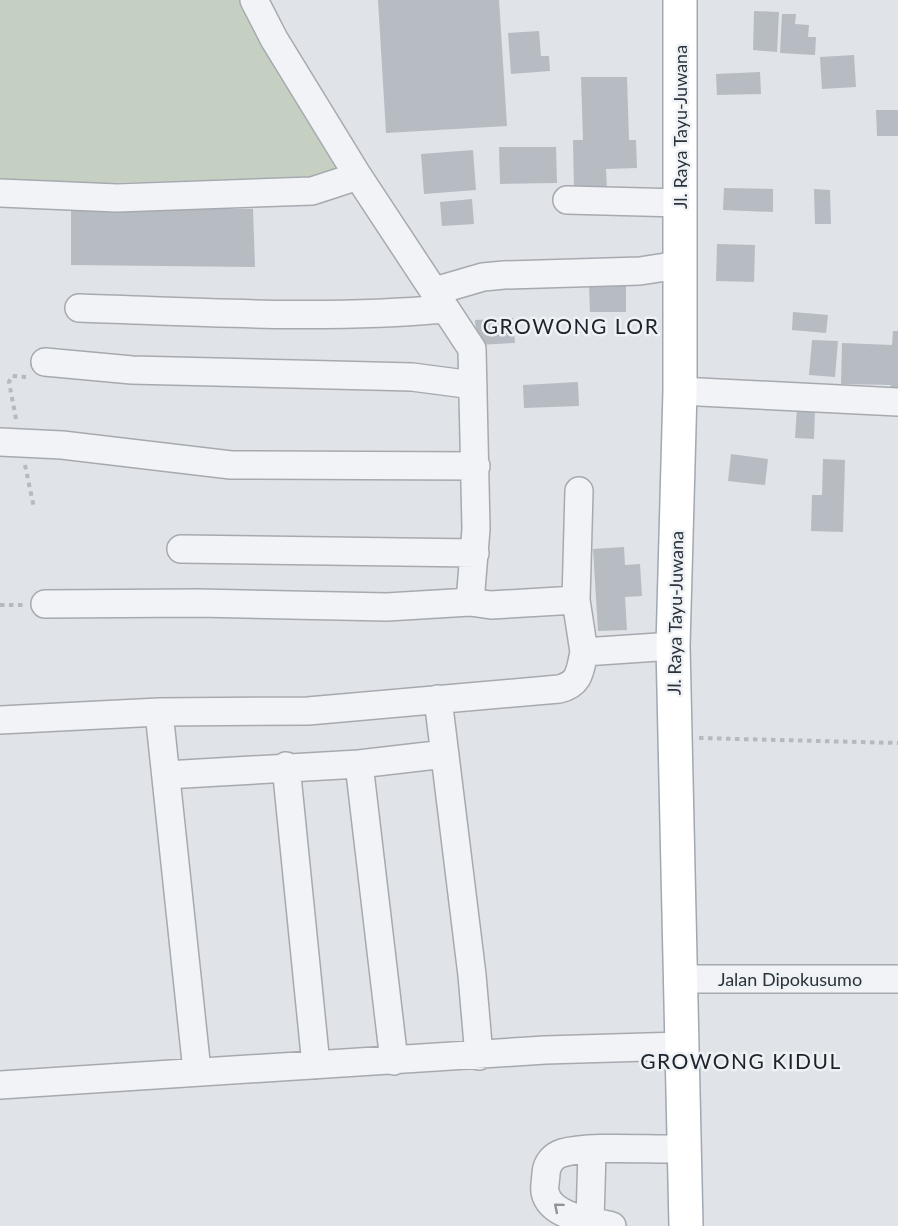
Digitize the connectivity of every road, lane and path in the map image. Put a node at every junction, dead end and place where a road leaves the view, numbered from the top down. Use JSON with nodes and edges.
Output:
{"nodes":[{"id":1,"x":680,"y":0,"type":"edge"},
{"id":2,"x":270,"y":5,"type":"edge"},
{"id":3,"x":358,"y":176,"type":"junction"},
{"id":4,"x":0,"y":193,"type":"edge"},
{"id":5,"x":567,"y":200,"type":"dead end"},
{"id":6,"x":658,"y":202,"type":"junction"},
{"id":7,"x":660,"y":268,"type":"junction"},
{"id":8,"x":440,"y":300,"type":"junction"},
{"id":9,"x":79,"y":308,"type":"dead end"},
{"id":10,"x":45,"y":362,"type":"dead end"},
{"id":11,"x":473,"y":385,"type":"junction"},
{"id":12,"x":680,"y":391,"type":"junction"},
{"id":13,"x":898,"y":402,"type":"edge"},
{"id":14,"x":0,"y":441,"type":"edge"},
{"id":15,"x":476,"y":466,"type":"junction"},
{"id":16,"x":579,"y":491,"type":"dead end"},
{"id":17,"x":181,"y":549,"type":"dead end"},
{"id":18,"x":475,"y":553,"type":"junction"},
{"id":19,"x":576,"y":600,"type":"junction"},
{"id":20,"x":470,"y":602,"type":"junction"},
{"id":21,"x":45,"y":604,"type":"dead end"},
{"id":22,"x":673,"y":646,"type":"junction"},
{"id":23,"x":584,"y":652,"type":"junction"},
{"id":24,"x":438,"y":699,"type":"junction"},
{"id":25,"x":159,"y":712,"type":"junction"},
{"id":26,"x":0,"y":720,"type":"edge"},
{"id":27,"x":675,"y":738,"type":"junction"},
{"id":28,"x":898,"y":743,"type":"edge"},
{"id":29,"x":445,"y":754,"type":"junction"},
{"id":30,"x":359,"y":764,"type":"junction"},
{"id":31,"x":286,"y":766,"type":"junction"},
{"id":32,"x":166,"y":775,"type":"junction"},
{"id":33,"x":681,"y":979,"type":"junction"},
{"id":34,"x":898,"y":979,"type":"edge"},
{"id":35,"x":681,"y":1046,"type":"junction"},
{"id":36,"x":479,"y":1056,"type":"junction"},
{"id":37,"x":394,"y":1061,"type":"junction"},
{"id":38,"x":316,"y":1065,"type":"junction"},
{"id":39,"x":197,"y":1071,"type":"junction"},
{"id":40,"x":0,"y":1085,"type":"edge"},
{"id":41,"x":683,"y":1149,"type":"junction"},
{"id":42,"x":592,"y":1151,"type":"junction"},
{"id":43,"x":601,"y":1223,"type":"edge"},
{"id":44,"x":686,"y":1226,"type":"edge"}],
"edges":[{"from":1,"to":6,"type":"main road","name":"Jl. Raya Tayu-Juwana"},
{"from":2,"to":3,"type":"street"},
{"from":3,"to":4,"type":"street"},
{"from":3,"to":8,"type":"street"},
{"from":5,"to":6,"type":"street"},
{"from":6,"to":7,"type":"main road","name":"Jl. Raya Tayu-Juwana"},
{"from":7,"to":8,"type":"street"},
{"from":7,"to":12,"type":"main road","name":"Jl. Raya Tayu-Juwana"},
{"from":8,"to":9,"type":"street"},
{"from":8,"to":11,"type":"street"},
{"from":10,"to":11,"type":"street"},
{"from":11,"to":15,"type":"street"},
{"from":12,"to":13,"type":"street"},
{"from":12,"to":22,"type":"main road","name":"Jl. Raya Tayu-Juwana"},
{"from":14,"to":15,"type":"street"},
{"from":15,"to":18,"type":"street"},
{"from":16,"to":19,"type":"street"},
{"from":17,"to":18,"type":"street"},
{"from":18,"to":20,"type":"street"},
{"from":19,"to":20,"type":"street"},
{"from":19,"to":23,"type":"street"},
{"from":20,"to":21,"type":"street"},
{"from":22,"to":23,"type":"street"},
{"from":22,"to":27,"type":"main road","name":"Jl. Raya Tayu-Juwana"},
{"from":23,"to":24,"type":"street"},
{"from":24,"to":25,"type":"street"},
{"from":24,"to":29,"type":"street"},
{"from":25,"to":26,"type":"street"},
{"from":25,"to":32,"type":"street"},
{"from":27,"to":28,"type":"path"},
{"from":27,"to":33,"type":"main road","name":"Jl. Raya Tayu-Juwana"},
{"from":29,"to":30,"type":"street"},
{"from":29,"to":36,"type":"street"},
{"from":30,"to":31,"type":"street"},
{"from":30,"to":37,"type":"street"},
{"from":31,"to":32,"type":"street"},
{"from":31,"to":38,"type":"street"},
{"from":32,"to":39,"type":"street"},
{"from":33,"to":34,"type":"street","name":"Jalan Dipokusumo"},
{"from":33,"to":35,"type":"main road","name":"Jl. Raya Tayu-Juwana"},
{"from":35,"to":36,"type":"street"},
{"from":35,"to":41,"type":"main road","name":"Jl. Raya Tayu-Juwana"},
{"from":36,"to":37,"type":"street"},
{"from":37,"to":38,"type":"street"},
{"from":38,"to":39,"type":"street"},
{"from":39,"to":40,"type":"street"},
{"from":41,"to":42,"type":"street"},
{"from":41,"to":44,"type":"main road","name":"Jl. Raya Tayu-Juwana"},
{"from":42,"to":43,"type":"street"},
{"from":43,"to":42,"type":"street","one_way":true}]}
